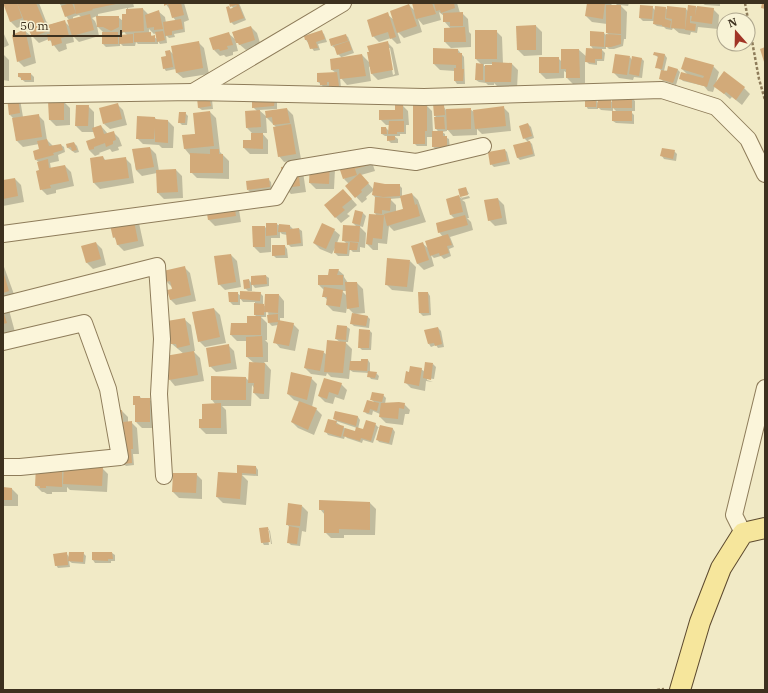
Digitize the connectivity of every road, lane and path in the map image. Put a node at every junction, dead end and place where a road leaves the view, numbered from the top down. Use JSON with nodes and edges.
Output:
{"nodes":[{"id":1,"x":343,"y":3,"type":"edge"},
{"id":2,"x":745,"y":3,"type":"edge"},
{"id":3,"x":193,"y":92,"type":"junction"},
{"id":4,"x":3,"y":95,"type":"edge"},
{"id":5,"x":765,"y":100,"type":"edge"},
{"id":6,"x":483,"y":146,"type":"dead end"},
{"id":7,"x":765,"y":174,"type":"edge"},
{"id":8,"x":3,"y":234,"type":"edge"},
{"id":9,"x":3,"y":305,"type":"edge"},
{"id":10,"x":3,"y":342,"type":"edge"},
{"id":11,"x":765,"y":388,"type":"edge"},
{"id":12,"x":3,"y":467,"type":"edge"},
{"id":13,"x":164,"y":476,"type":"dead end"},
{"id":14,"x":765,"y":528,"type":"edge"},
{"id":15,"x":743,"y":534,"type":"junction"},
{"id":16,"x":680,"y":690,"type":"edge"}],
"edges":[{"from":1,"to":3,"type":"street"},
{"from":2,"to":5,"type":"path"},
{"from":3,"to":4,"type":"street"},
{"from":3,"to":7,"type":"street"},
{"from":6,"to":8,"type":"street"},
{"from":9,"to":13,"type":"street"},
{"from":10,"to":12,"type":"street"},
{"from":11,"to":15,"type":"street"},
{"from":14,"to":15,"type":"main road"},
{"from":15,"to":16,"type":"main road"}]}
